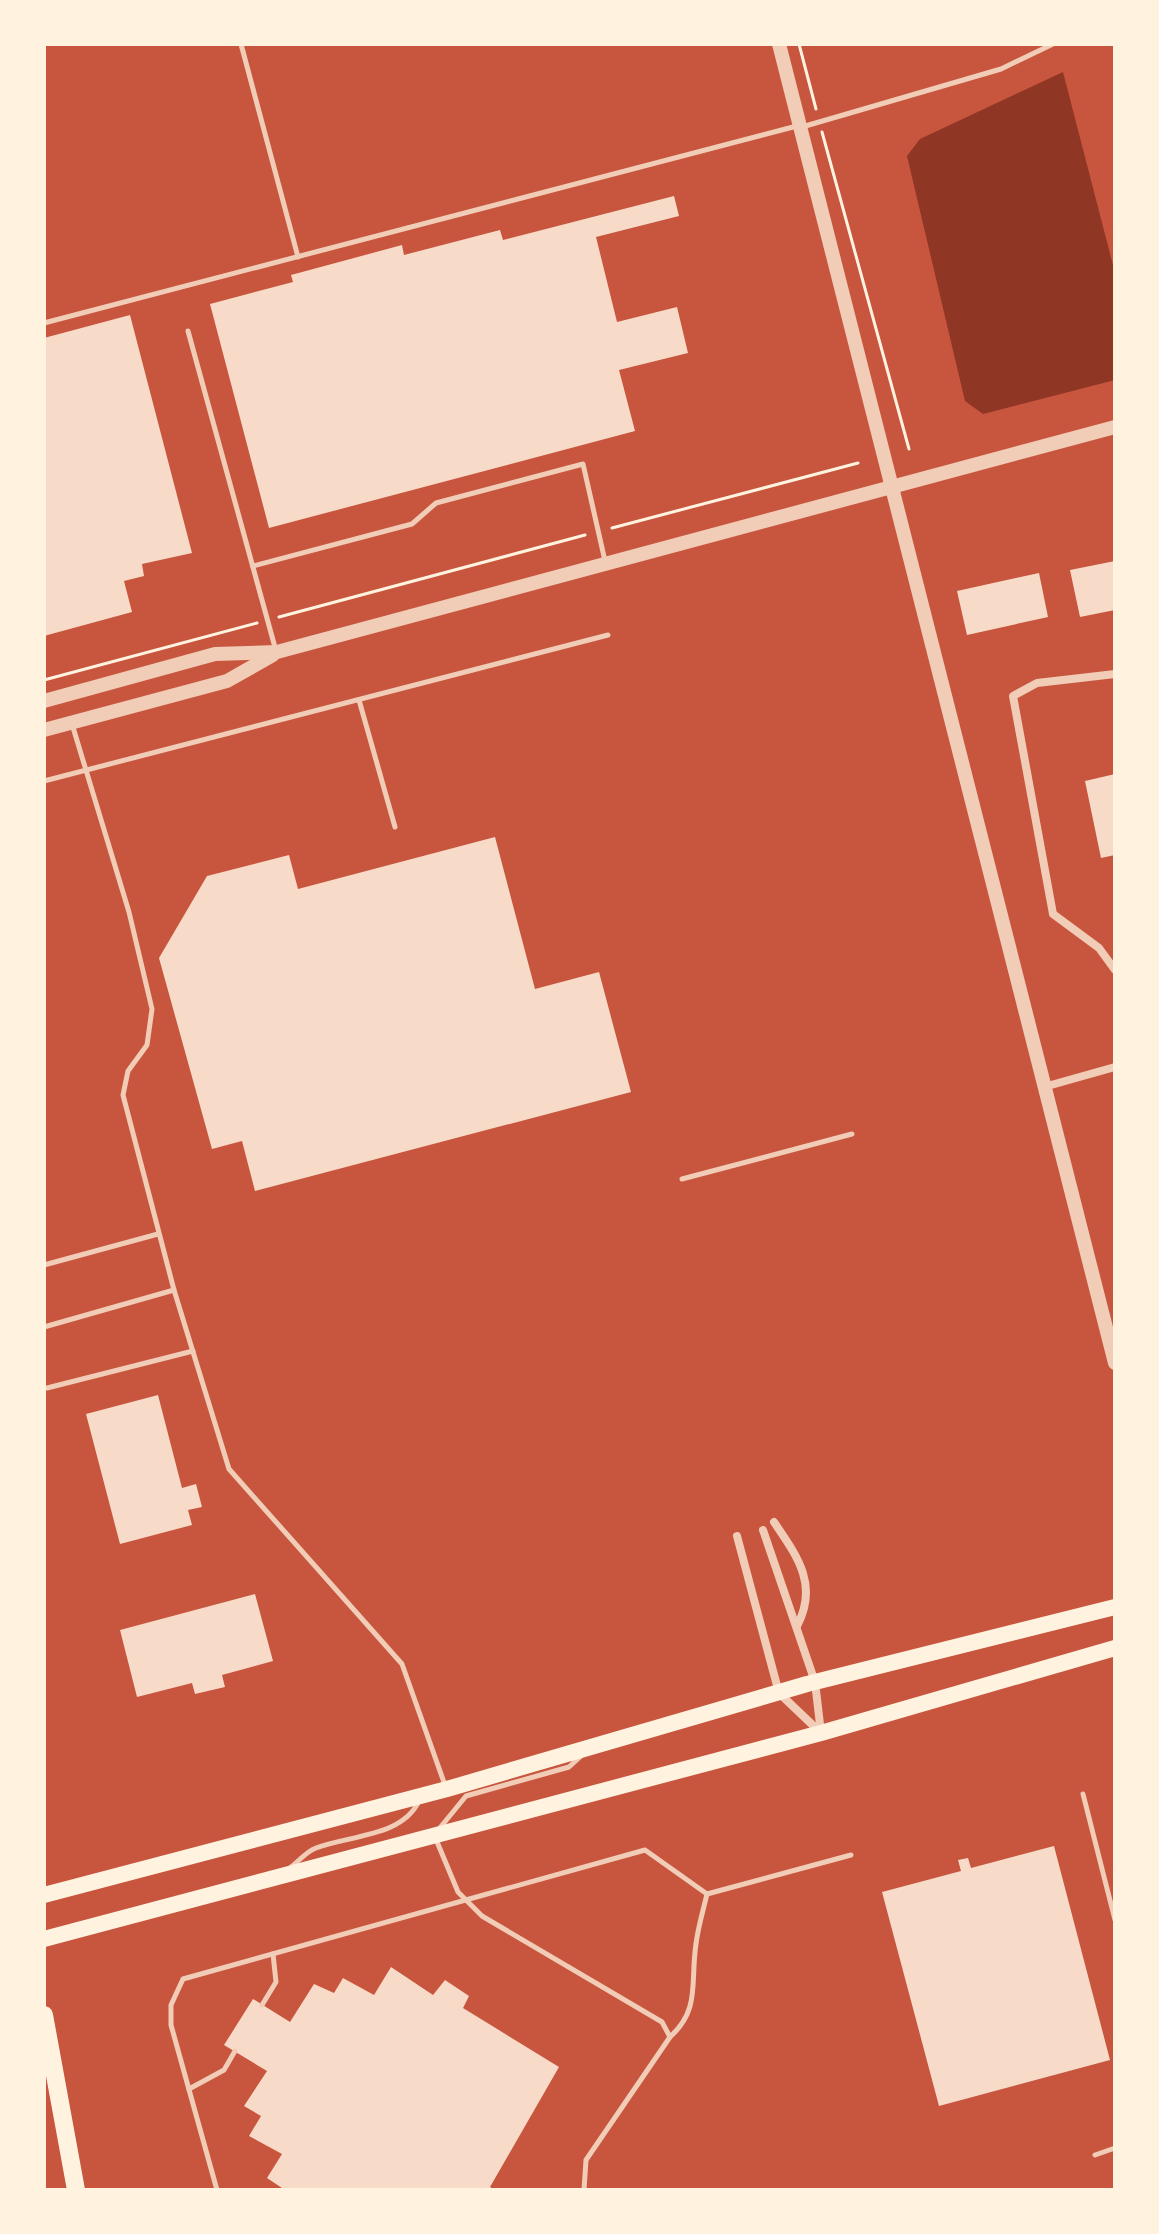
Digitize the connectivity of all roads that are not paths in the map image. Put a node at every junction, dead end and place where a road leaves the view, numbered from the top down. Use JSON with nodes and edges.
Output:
{"nodes":[{"id":1,"x":241,"y":44,"type":"edge"},
{"id":2,"x":779,"y":44,"type":"edge"},
{"id":3,"x":1053,"y":44,"type":"edge"},
{"id":4,"x":797,"y":127,"type":"junction"},
{"id":5,"x":298,"y":257,"type":"junction"},
{"id":6,"x":44,"y":323,"type":"edge"},
{"id":7,"x":188,"y":331,"type":"dead end"},
{"id":8,"x":1115,"y":427,"type":"edge"},
{"id":9,"x":889,"y":486,"type":"junction"},
{"id":10,"x":605,"y":564,"type":"junction"},
{"id":11,"x":253,"y":566,"type":"junction"},
{"id":12,"x":608,"y":635,"type":"dead end"},
{"id":13,"x":277,"y":652,"type":"junction"},
{"id":14,"x":1115,"y":674,"type":"edge"},
{"id":15,"x":359,"y":700,"type":"junction"},
{"id":16,"x":44,"y":701,"type":"edge"},
{"id":17,"x":72,"y":723,"type":"junction"},
{"id":18,"x":44,"y":730,"type":"edge"},
{"id":19,"x":87,"y":770,"type":"junction"},
{"id":20,"x":44,"y":781,"type":"edge"},
{"id":21,"x":395,"y":827,"type":"dead end"},
{"id":22,"x":1115,"y":970,"type":"edge"},
{"id":23,"x":1115,"y":1067,"type":"edge"},
{"id":24,"x":1043,"y":1087,"type":"junction"},
{"id":25,"x":852,"y":1134,"type":"dead end"},
{"id":26,"x":682,"y":1179,"type":"dead end"},
{"id":27,"x":158,"y":1234,"type":"junction"},
{"id":28,"x":44,"y":1265,"type":"edge"},
{"id":29,"x":174,"y":1290,"type":"junction"},
{"id":30,"x":44,"y":1327,"type":"edge"},
{"id":31,"x":193,"y":1351,"type":"junction"},
{"id":32,"x":1115,"y":1363,"type":"edge"},
{"id":33,"x":47,"y":1388,"type":"dead end"},
{"id":34,"x":774,"y":1522,"type":"dead end"},
{"id":35,"x":763,"y":1530,"type":"dead end"},
{"id":36,"x":737,"y":1536,"type":"dead end"},
{"id":37,"x":1115,"y":1607,"type":"edge"},
{"id":38,"x":797,"y":1626,"type":"junction"},
{"id":39,"x":1115,"y":1648,"type":"edge"},
{"id":40,"x":815,"y":1682,"type":"junction"},
{"id":41,"x":779,"y":1693,"type":"junction"},
{"id":42,"x":821,"y":1733,"type":"junction"},
{"id":43,"x":591,"y":1747,"type":"junction"},
{"id":44,"x":447,"y":1789,"type":"junction"},
{"id":45,"x":1083,"y":1794,"type":"dead end"},
{"id":46,"x":422,"y":1795,"type":"junction"},
{"id":47,"x":434,"y":1835,"type":"junction"},
{"id":48,"x":851,"y":1855,"type":"dead end"},
{"id":49,"x":282,"y":1876,"type":"junction"},
{"id":50,"x":707,"y":1894,"type":"junction"},
{"id":51,"x":44,"y":1895,"type":"edge"},
{"id":52,"x":468,"y":1901,"type":"junction"},
{"id":53,"x":1115,"y":1920,"type":"edge"},
{"id":54,"x":44,"y":1939,"type":"edge"},
{"id":55,"x":273,"y":1954,"type":"junction"},
{"id":56,"x":262,"y":2005,"type":"dead end"},
{"id":57,"x":44,"y":2015,"type":"edge"},
{"id":58,"x":670,"y":2037,"type":"junction"},
{"id":59,"x":235,"y":2051,"type":"dead end"},
{"id":60,"x":189,"y":2089,"type":"junction"},
{"id":61,"x":1115,"y":2148,"type":"edge"},
{"id":62,"x":1095,"y":2155,"type":"dead end"},
{"id":63,"x":76,"y":2190,"type":"edge"},
{"id":64,"x":217,"y":2190,"type":"edge"},
{"id":65,"x":584,"y":2190,"type":"edge"}],
"edges":[{"from":1,"to":5,"type":"lane"},
{"from":2,"to":4,"type":"street"},
{"from":3,"to":4,"type":"lane"},
{"from":4,"to":5,"type":"lane"},
{"from":4,"to":9,"type":"street"},
{"from":5,"to":6,"type":"lane"},
{"from":7,"to":11,"type":"lane"},
{"from":8,"to":9,"type":"street"},
{"from":9,"to":10,"type":"street"},
{"from":9,"to":24,"type":"street"},
{"from":10,"to":11,"type":"lane"},
{"from":10,"to":13,"type":"street"},
{"from":11,"to":13,"type":"lane"},
{"from":12,"to":15,"type":"lane"},
{"from":13,"to":16,"type":"street"},
{"from":13,"to":17,"type":"street"},
{"from":14,"to":22,"type":"street"},
{"from":15,"to":19,"type":"lane"},
{"from":15,"to":21,"type":"lane"},
{"from":17,"to":18,"type":"street"},
{"from":17,"to":19,"type":"lane"},
{"from":19,"to":20,"type":"lane"},
{"from":19,"to":27,"type":"lane"},
{"from":23,"to":24,"type":"street"},
{"from":24,"to":32,"type":"street"},
{"from":25,"to":26,"type":"lane"},
{"from":27,"to":28,"type":"lane"},
{"from":27,"to":29,"type":"lane"},
{"from":29,"to":30,"type":"lane"},
{"from":29,"to":31,"type":"lane"},
{"from":31,"to":33,"type":"lane"},
{"from":31,"to":44,"type":"lane"},
{"from":34,"to":38,"type":"street"},
{"from":35,"to":38,"type":"street"},
{"from":36,"to":41,"type":"street"},
{"from":37,"to":40,"type":"main road"},
{"from":38,"to":40,"type":"street"},
{"from":39,"to":42,"type":"main road"},
{"from":40,"to":41,"type":"main road"},
{"from":40,"to":42,"type":"street"},
{"from":41,"to":42,"type":"street"},
{"from":41,"to":43,"type":"main road"},
{"from":42,"to":47,"type":"main road"},
{"from":43,"to":44,"type":"main road"},
{"from":43,"to":47,"type":"lane"},
{"from":44,"to":46,"type":"main road"},
{"from":45,"to":53,"type":"lane"},
{"from":46,"to":49,"type":"lane"},
{"from":46,"to":51,"type":"main road"},
{"from":47,"to":49,"type":"main road"},
{"from":47,"to":52,"type":"lane"},
{"from":48,"to":50,"type":"lane"},
{"from":49,"to":54,"type":"main road"},
{"from":50,"to":52,"type":"lane"},
{"from":50,"to":58,"type":"lane"},
{"from":52,"to":55,"type":"lane"},
{"from":52,"to":58,"type":"lane"},
{"from":55,"to":56,"type":"lane"},
{"from":55,"to":60,"type":"lane"},
{"from":57,"to":63,"type":"main road"},
{"from":58,"to":65,"type":"lane"},
{"from":59,"to":60,"type":"lane"},
{"from":60,"to":64,"type":"lane"},
{"from":61,"to":62,"type":"lane"}]}
